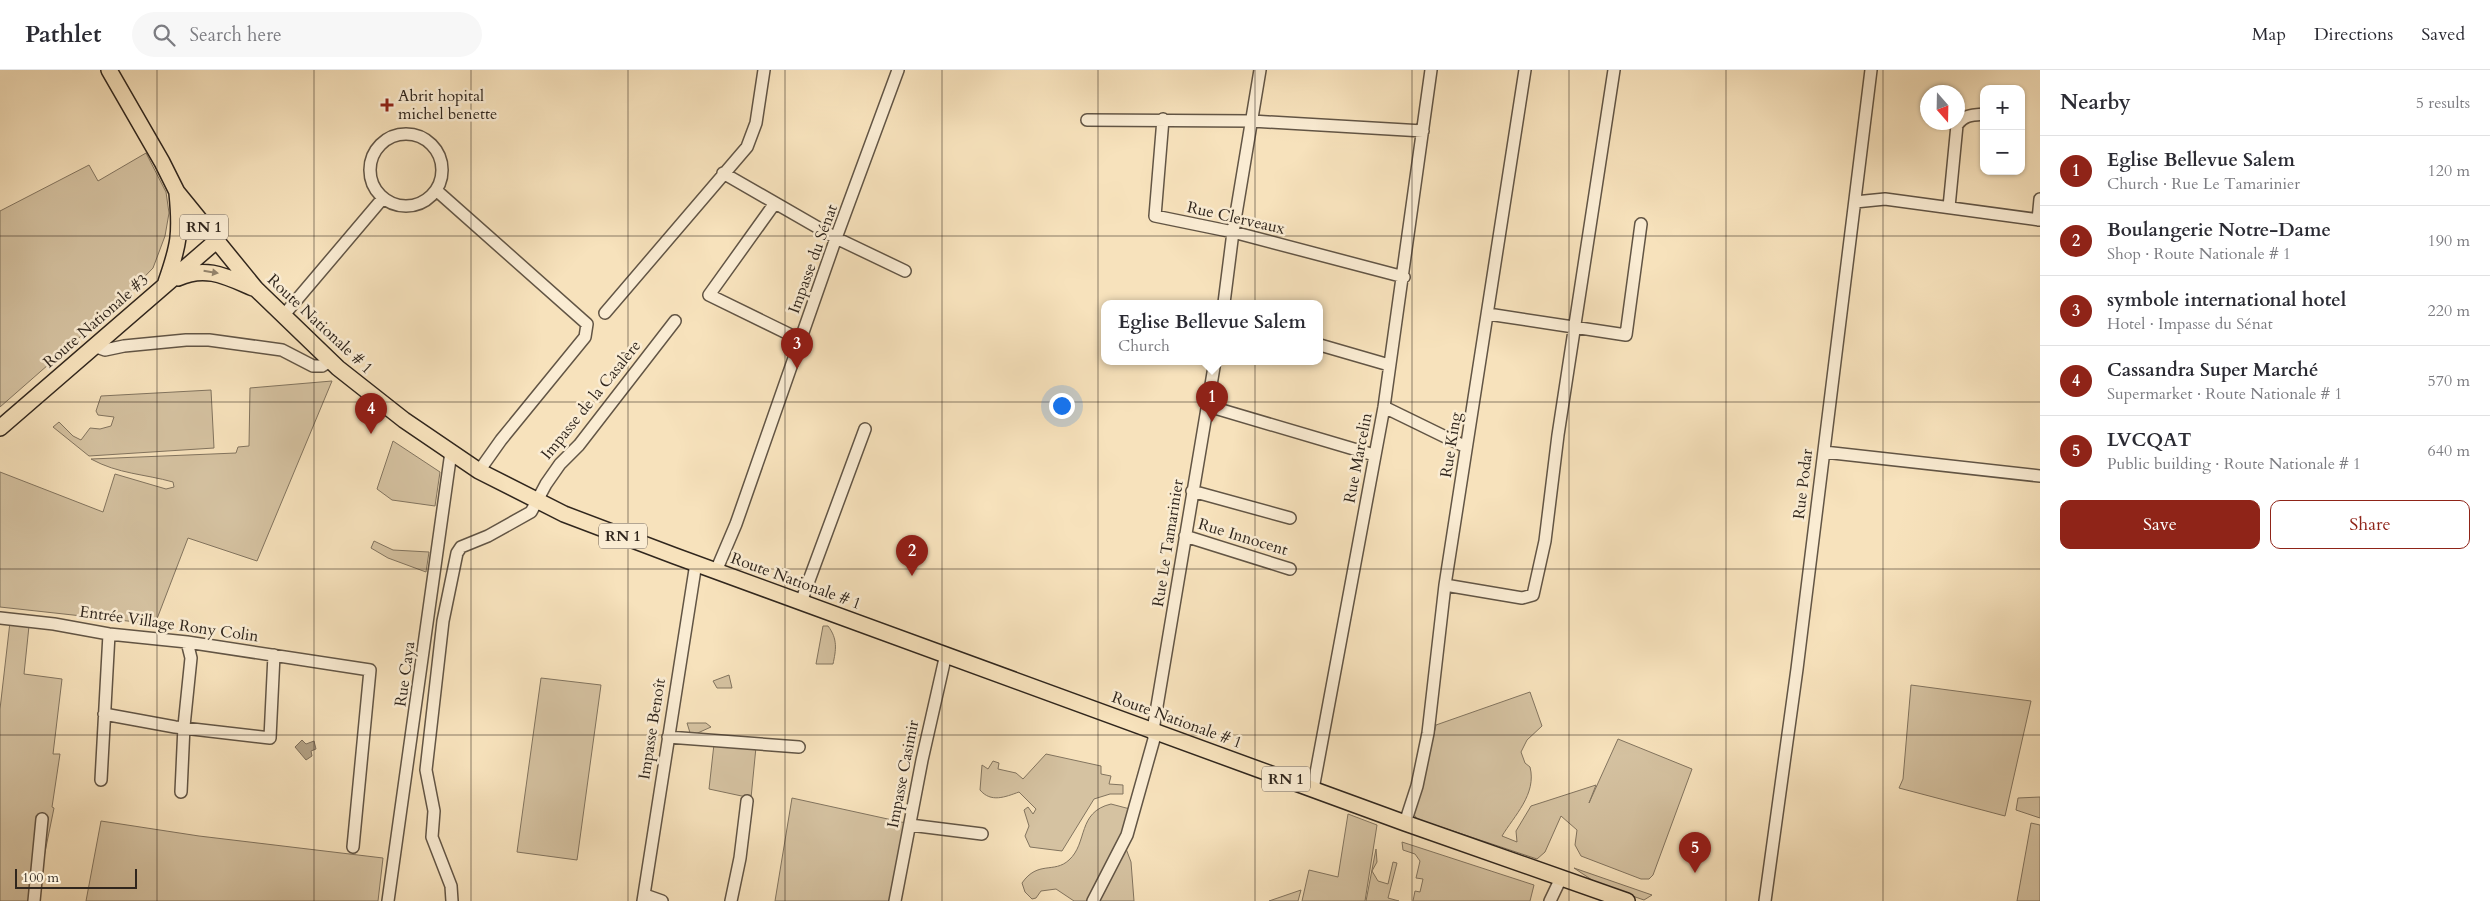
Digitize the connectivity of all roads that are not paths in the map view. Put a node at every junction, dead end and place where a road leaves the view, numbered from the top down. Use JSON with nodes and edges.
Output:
{"nodes":[{"id":1,"x":109,"y":70,"type":"edge"},
{"id":2,"x":764,"y":70,"type":"edge"},
{"id":3,"x":898,"y":70,"type":"edge"},
{"id":4,"x":1260,"y":70,"type":"edge"},
{"id":5,"x":1431,"y":70,"type":"edge"},
{"id":6,"x":1525,"y":70,"type":"edge"},
{"id":7,"x":1614,"y":70,"type":"edge"},
{"id":8,"x":1871,"y":70,"type":"edge"},
{"id":9,"x":1980,"y":114,"type":"edge"},
{"id":10,"x":1163,"y":119,"type":"junction"},
{"id":11,"x":1087,"y":120,"type":"dead end"},
{"id":12,"x":1252,"y":121,"type":"junction"},
{"id":13,"x":1423,"y":132,"type":"junction"},
{"id":14,"x":723,"y":174,"type":"junction"},
{"id":15,"x":436,"y":190,"type":"junction"},
{"id":16,"x":177,"y":192,"type":"junction"},
{"id":17,"x":383,"y":198,"type":"junction"},
{"id":18,"x":2040,"y":200,"type":"edge"},
{"id":19,"x":1855,"y":202,"type":"junction"},
{"id":20,"x":775,"y":203,"type":"junction"},
{"id":21,"x":1949,"y":207,"type":"junction"},
{"id":22,"x":2039,"y":220,"type":"edge"},
{"id":23,"x":1641,"y":224,"type":"dead end"},
{"id":24,"x":1233,"y":232,"type":"junction"},
{"id":25,"x":836,"y":238,"type":"junction"},
{"id":26,"x":216,"y":242,"type":"junction"},
{"id":27,"x":905,"y":271,"type":"dead end"},
{"id":28,"x":1404,"y":277,"type":"junction"},
{"id":29,"x":165,"y":284,"type":"junction"},
{"id":30,"x":256,"y":289,"type":"junction"},
{"id":31,"x":1224,"y":300,"type":"edge"},
{"id":32,"x":605,"y":313,"type":"dead end"},
{"id":33,"x":1488,"y":314,"type":"junction"},
{"id":34,"x":284,"y":316,"type":"junction"},
{"id":35,"x":676,"y":321,"type":"dead end"},
{"id":36,"x":1576,"y":328,"type":"junction"},
{"id":37,"x":801,"y":340,"type":"junction"},
{"id":38,"x":94,"y":346,"type":"junction"},
{"id":39,"x":1323,"y":346,"type":"edge"},
{"id":40,"x":330,"y":361,"type":"junction"},
{"id":41,"x":1214,"y":365,"type":"edge"},
{"id":42,"x":1389,"y":365,"type":"junction"},
{"id":43,"x":1208,"y":406,"type":"junction"},
{"id":44,"x":1384,"y":407,"type":"junction"},
{"id":45,"x":0,"y":428,"type":"edge"},
{"id":46,"x":865,"y":429,"type":"dead end"},
{"id":47,"x":1466,"y":447,"type":"junction"},
{"id":48,"x":451,"y":452,"type":"junction"},
{"id":49,"x":1824,"y":452,"type":"junction"},
{"id":50,"x":1374,"y":455,"type":"junction"},
{"id":51,"x":479,"y":471,"type":"junction"},
{"id":52,"x":2040,"y":476,"type":"edge"},
{"id":53,"x":1192,"y":491,"type":"junction"},
{"id":54,"x":536,"y":501,"type":"junction"},
{"id":55,"x":1290,"y":518,"type":"dead end"},
{"id":56,"x":1186,"y":536,"type":"junction"},
{"id":57,"x":696,"y":564,"type":"junction"},
{"id":58,"x":1290,"y":569,"type":"dead end"},
{"id":59,"x":716,"y":571,"type":"junction"},
{"id":60,"x":1445,"y":585,"type":"junction"},
{"id":61,"x":801,"y":602,"type":"junction"},
{"id":62,"x":0,"y":618,"type":"edge"},
{"id":63,"x":109,"y":634,"type":"junction"},
{"id":64,"x":187,"y":642,"type":"junction"},
{"id":65,"x":946,"y":654,"type":"junction"},
{"id":66,"x":274,"y":655,"type":"junction"},
{"id":67,"x":104,"y":714,"type":"junction"},
{"id":68,"x":184,"y":726,"type":"junction"},
{"id":69,"x":1153,"y":730,"type":"junction"},
{"id":70,"x":668,"y":737,"type":"junction"},
{"id":71,"x":799,"y":747,"type":"dead end"},
{"id":72,"x":101,"y":780,"type":"dead end"},
{"id":73,"x":1314,"y":789,"type":"junction"},
{"id":74,"x":181,"y":792,"type":"dead end"},
{"id":75,"x":747,"y":801,"type":"dead end"},
{"id":76,"x":42,"y":819,"type":"dead end"},
{"id":77,"x":1405,"y":823,"type":"junction"},
{"id":78,"x":910,"y":825,"type":"junction"},
{"id":79,"x":982,"y":834,"type":"dead end"},
{"id":80,"x":354,"y":847,"type":"dead end"},
{"id":81,"x":1561,"y":878,"type":"junction"},
{"id":82,"x":644,"y":898,"type":"edge"},
{"id":83,"x":34,"y":901,"type":"edge"},
{"id":84,"x":388,"y":901,"type":"edge"},
{"id":85,"x":452,"y":901,"type":"edge"},
{"id":86,"x":662,"y":901,"type":"edge"},
{"id":87,"x":731,"y":901,"type":"edge"},
{"id":88,"x":895,"y":901,"type":"edge"},
{"id":89,"x":1093,"y":901,"type":"edge"},
{"id":90,"x":1550,"y":901,"type":"edge"},
{"id":91,"x":1627,"y":901,"type":"edge"},
{"id":92,"x":1765,"y":901,"type":"edge"}],
"edges":[{"from":1,"to":16,"type":"main road","name":"Route Nationale # 1","number":"RN 1"},
{"from":2,"to":14,"type":"street"},
{"from":3,"to":25,"type":"street","name":"Impasse du Sénat"},
{"from":4,"to":12,"type":"street"},
{"from":5,"to":13,"type":"street","name":"Rue Marcelin"},
{"from":6,"to":33,"type":"street","name":"Rue King"},
{"from":7,"to":36,"type":"street"},
{"from":8,"to":19,"type":"street","name":"Rue Podar"},
{"from":9,"to":21,"type":"street"},
{"from":10,"to":11,"type":"street"},
{"from":10,"to":12,"type":"street"},
{"from":10,"to":24,"type":"street","name":"Rue Clerveaux"},
{"from":12,"to":13,"type":"street"},
{"from":12,"to":24,"type":"street"},
{"from":13,"to":28,"type":"street","name":"Rue Marcelin"},
{"from":14,"to":20,"type":"street"},
{"from":14,"to":32,"type":"street"},
{"from":15,"to":17,"type":"street"},
{"from":15,"to":17,"type":"street"},
{"from":15,"to":51,"type":"street"},
{"from":16,"to":26,"type":"main road","name":"Route Nationale # 1","number":"RN 1"},
{"from":16,"to":29,"type":"main road"},
{"from":17,"to":34,"type":"street"},
{"from":18,"to":22,"type":"street"},
{"from":19,"to":21,"type":"street"},
{"from":19,"to":49,"type":"street","name":"Rue Podar"},
{"from":20,"to":25,"type":"street"},
{"from":20,"to":37,"type":"street"},
{"from":21,"to":22,"type":"street"},
{"from":23,"to":36,"type":"street"},
{"from":24,"to":28,"type":"street","name":"Rue Clerveaux"},
{"from":24,"to":31,"type":"street"},
{"from":25,"to":27,"type":"street"},
{"from":25,"to":37,"type":"street","name":"Impasse du Sénat"},
{"from":26,"to":29,"type":"main road","name":"Route Nationale #3"},
{"from":26,"to":30,"type":"main road","name":"Route Nationale # 1","number":"RN 1"},
{"from":28,"to":42,"type":"street","name":"Rue Marcelin"},
{"from":29,"to":30,"type":"main road","one_way":true},
{"from":29,"to":38,"type":"main road","name":"Route Nationale #3"},
{"from":30,"to":34,"type":"main road","name":"Route Nationale # 1","number":"RN 1"},
{"from":33,"to":36,"type":"street"},
{"from":33,"to":47,"type":"street","name":"Rue King"},
{"from":34,"to":40,"type":"main road","name":"Route Nationale # 1","number":"RN 1"},
{"from":35,"to":54,"type":"street","name":"Impasse de la Casalère"},
{"from":36,"to":60,"type":"street"},
{"from":37,"to":59,"type":"street","name":"Impasse du Sénat"},
{"from":38,"to":40,"type":"street"},
{"from":38,"to":45,"type":"main road","name":"Route Nationale #3"},
{"from":39,"to":42,"type":"street"},
{"from":40,"to":48,"type":"main road","name":"Route Nationale # 1","number":"RN 1"},
{"from":41,"to":43,"type":"street","name":"Rue Le Tamarinier"},
{"from":42,"to":44,"type":"street","name":"Rue Marcelin"},
{"from":43,"to":50,"type":"street"},
{"from":43,"to":53,"type":"street","name":"Rue Le Tamarinier"},
{"from":44,"to":47,"type":"street"},
{"from":44,"to":50,"type":"street","name":"Rue Marcelin"},
{"from":46,"to":61,"type":"street"},
{"from":47,"to":60,"type":"street","name":"Rue King"},
{"from":48,"to":51,"type":"main road","name":"Route Nationale # 1","number":"RN 1"},
{"from":48,"to":84,"type":"street","name":"Rue Caya"},
{"from":49,"to":52,"type":"street"},
{"from":49,"to":92,"type":"street","name":"Rue Podar"},
{"from":50,"to":73,"type":"street","name":"Rue Marcelin"},
{"from":51,"to":54,"type":"main road","name":"Route Nationale # 1","number":"RN 1"},
{"from":53,"to":55,"type":"street"},
{"from":53,"to":56,"type":"street","name":"Rue Le Tamarinier"},
{"from":54,"to":57,"type":"main road","name":"Route Nationale # 1","number":"RN 1"},
{"from":54,"to":85,"type":"street","name":"Impasse de la Casalère"},
{"from":56,"to":58,"type":"street","name":"Rue Innocent"},
{"from":56,"to":69,"type":"street","name":"Rue Le Tamarinier"},
{"from":57,"to":59,"type":"main road","name":"Route Nationale # 1","number":"RN 1"},
{"from":57,"to":70,"type":"street","name":"Impasse Benoît"},
{"from":59,"to":61,"type":"main road","name":"Route Nationale # 1","number":"RN 1"},
{"from":60,"to":77,"type":"street","name":"Rue King"},
{"from":61,"to":65,"type":"main road","name":"Route Nationale # 1","number":"RN 1"},
{"from":62,"to":63,"type":"street","name":"Entrée Village Rony Colin"},
{"from":63,"to":64,"type":"street","name":"Entrée Village Rony Colin"},
{"from":63,"to":67,"type":"street"},
{"from":64,"to":66,"type":"street","name":"Entrée Village Rony Colin"},
{"from":64,"to":68,"type":"street"},
{"from":65,"to":69,"type":"main road","name":"Route Nationale # 1","number":"RN 1"},
{"from":65,"to":78,"type":"street","name":"Impasse Casimir"},
{"from":66,"to":68,"type":"street"},
{"from":66,"to":80,"type":"street","name":"Entrée Village Rony Colin"},
{"from":67,"to":68,"type":"street"},
{"from":67,"to":72,"type":"street"},
{"from":68,"to":74,"type":"street"},
{"from":69,"to":73,"type":"main road","name":"Route Nationale # 1","number":"RN 1"},
{"from":69,"to":89,"type":"street","name":"Rue Le Tamarinier"},
{"from":70,"to":71,"type":"street"},
{"from":70,"to":82,"type":"street","name":"Impasse Benoît"},
{"from":73,"to":77,"type":"main road","name":"Route Nationale # 1","number":"RN 1"},
{"from":75,"to":87,"type":"street"},
{"from":76,"to":83,"type":"street"},
{"from":77,"to":81,"type":"main road","name":"Route Nationale # 1","number":"RN 1"},
{"from":78,"to":79,"type":"street"},
{"from":78,"to":88,"type":"street","name":"Impasse Casimir"},
{"from":81,"to":90,"type":"street"},
{"from":81,"to":91,"type":"main road","name":"Route Nationale # 1","number":"RN 1"},
{"from":82,"to":86,"type":"street"}]}
